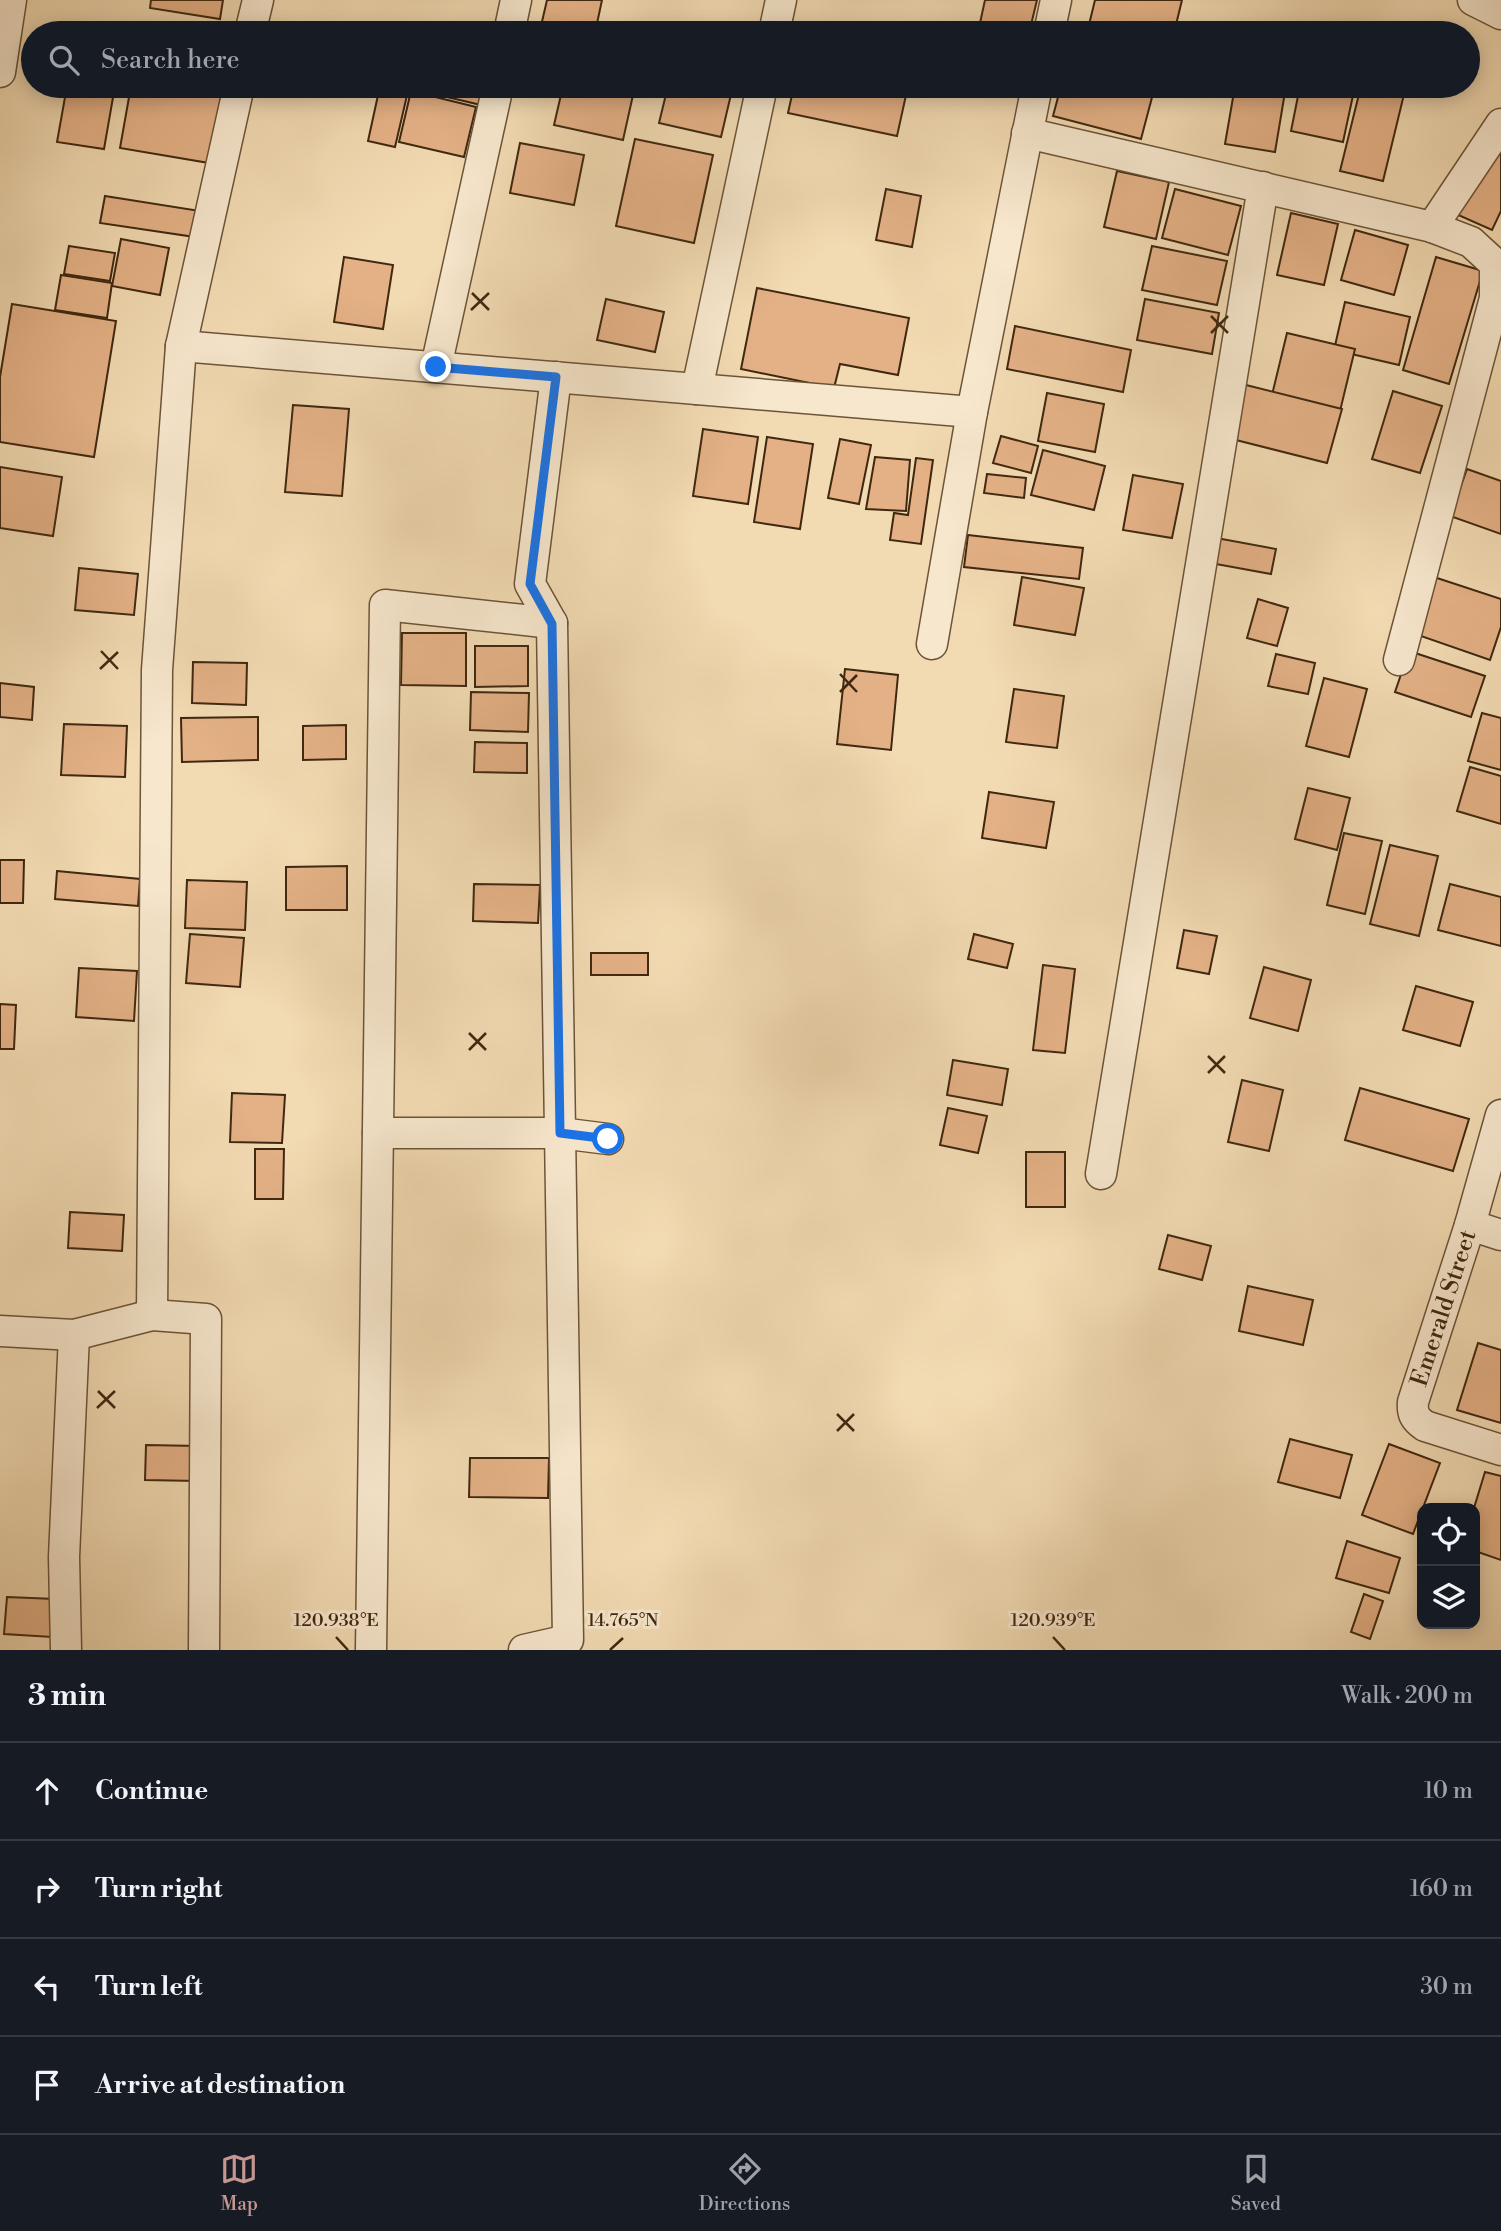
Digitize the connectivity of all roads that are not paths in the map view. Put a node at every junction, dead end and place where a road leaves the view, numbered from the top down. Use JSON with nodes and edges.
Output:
{"nodes":[{"id":1,"x":11,"y":0,"type":"edge"},
{"id":2,"x":258,"y":0,"type":"edge"},
{"id":3,"x":516,"y":0,"type":"edge"},
{"id":4,"x":781,"y":0,"type":"edge"},
{"id":5,"x":1056,"y":0,"type":"edge"},
{"id":6,"x":1473,"y":0,"type":"edge"},
{"id":7,"x":1501,"y":14,"type":"edge"},
{"id":8,"x":253,"y":21,"type":"edge"},
{"id":9,"x":512,"y":21,"type":"edge"},
{"id":10,"x":777,"y":21,"type":"edge"},
{"id":11,"x":1052,"y":21,"type":"edge"},
{"id":12,"x":0,"y":72,"type":"edge"},
{"id":13,"x":236,"y":98,"type":"edge"},
{"id":14,"x":495,"y":98,"type":"edge"},
{"id":15,"x":759,"y":98,"type":"edge"},
{"id":16,"x":1034,"y":98,"type":"edge"},
{"id":17,"x":1501,"y":124,"type":"edge"},
{"id":18,"x":1027,"y":133,"type":"junction"},
{"id":19,"x":1262,"y":187,"type":"junction"},
{"id":20,"x":1432,"y":227,"type":"junction"},
{"id":21,"x":181,"y":346,"type":"junction"},
{"id":22,"x":436,"y":367,"type":"junction"},
{"id":23,"x":556,"y":377,"type":"junction"},
{"id":24,"x":697,"y":389,"type":"junction"},
{"id":25,"x":972,"y":412,"type":"junction"},
{"id":26,"x":552,"y":624,"type":"junction"},
{"id":27,"x":932,"y":644,"type":"dead end"},
{"id":28,"x":1399,"y":660,"type":"dead end"},
{"id":29,"x":1501,"y":1115,"type":"edge"},
{"id":30,"x":377,"y":1133,"type":"junction"},
{"id":31,"x":560,"y":1133,"type":"junction"},
{"id":32,"x":608,"y":1139,"type":"dead end"},
{"id":33,"x":1101,"y":1174,"type":"dead end"},
{"id":34,"x":1470,"y":1225,"type":"junction"},
{"id":35,"x":1501,"y":1235,"type":"edge"},
{"id":36,"x":152,"y":1315,"type":"junction"},
{"id":37,"x":0,"y":1331,"type":"edge"},
{"id":38,"x":74,"y":1335,"type":"junction"},
{"id":39,"x":1501,"y":1450,"type":"edge"},
{"id":40,"x":66,"y":1650,"type":"edge"},
{"id":41,"x":204,"y":1650,"type":"edge"},
{"id":42,"x":371,"y":1650,"type":"edge"},
{"id":43,"x":524,"y":1650,"type":"edge"}],
"edges":[{"from":1,"to":12,"type":"street"},
{"from":2,"to":8,"type":"street"},
{"from":3,"to":9,"type":"street"},
{"from":4,"to":10,"type":"street"},
{"from":5,"to":11,"type":"street"},
{"from":6,"to":7,"type":"street"},
{"from":13,"to":21,"type":"street"},
{"from":14,"to":22,"type":"street"},
{"from":15,"to":24,"type":"street"},
{"from":16,"to":18,"type":"street"},
{"from":17,"to":20,"type":"street"},
{"from":18,"to":19,"type":"street"},
{"from":18,"to":25,"type":"street"},
{"from":19,"to":20,"type":"street"},
{"from":19,"to":33,"type":"street"},
{"from":20,"to":28,"type":"street"},
{"from":21,"to":22,"type":"street"},
{"from":21,"to":36,"type":"street"},
{"from":22,"to":23,"type":"street"},
{"from":23,"to":24,"type":"street"},
{"from":23,"to":26,"type":"street"},
{"from":24,"to":25,"type":"street"},
{"from":25,"to":27,"type":"street"},
{"from":26,"to":30,"type":"street"},
{"from":26,"to":31,"type":"street"},
{"from":29,"to":34,"type":"street","name":"Emerald Street"},
{"from":30,"to":31,"type":"street"},
{"from":30,"to":42,"type":"street"},
{"from":31,"to":32,"type":"street"},
{"from":31,"to":43,"type":"street"},
{"from":34,"to":35,"type":"street"},
{"from":34,"to":39,"type":"street","name":"Emerald Street"},
{"from":36,"to":38,"type":"street"},
{"from":36,"to":41,"type":"street"},
{"from":37,"to":38,"type":"street"},
{"from":38,"to":40,"type":"street"}]}
